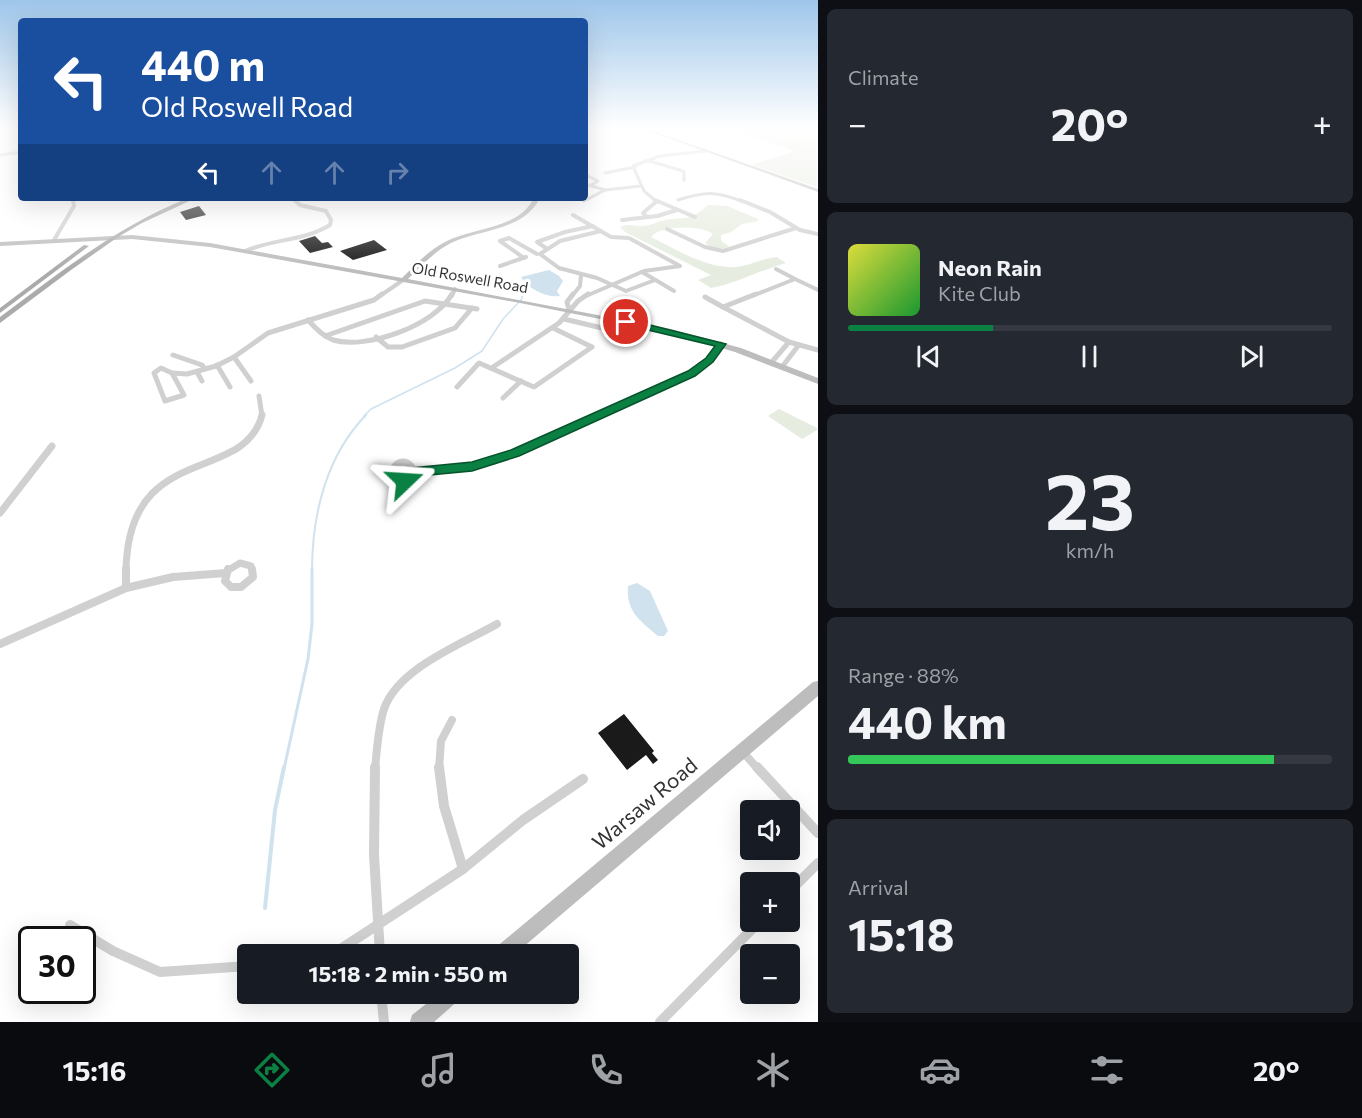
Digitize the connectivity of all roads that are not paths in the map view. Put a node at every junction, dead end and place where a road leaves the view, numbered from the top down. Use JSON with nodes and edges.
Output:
{"nodes":[{"id":1,"x":588,"y":176,"type":"edge"},
{"id":2,"x":640,"y":176,"type":"edge"},
{"id":3,"x":684,"y":176,"type":"edge"},
{"id":4,"x":775,"y":176,"type":"edge"},
{"id":5,"x":684,"y":180,"type":"dead end"},
{"id":6,"x":590,"y":186,"type":"joint"},
{"id":7,"x":641,"y":186,"type":"junction"},
{"id":8,"x":604,"y":190,"type":"junction"},
{"id":9,"x":818,"y":191,"type":"edge"},
{"id":10,"x":588,"y":199,"type":"edge"},
{"id":11,"x":678,"y":200,"type":"dead end"},
{"id":12,"x":72,"y":201,"type":"edge"},
{"id":13,"x":173,"y":201,"type":"edge"},
{"id":14,"x":186,"y":201,"type":"edge"},
{"id":15,"x":295,"y":201,"type":"edge"},
{"id":16,"x":527,"y":201,"type":"edge"},
{"id":17,"x":536,"y":201,"type":"edge"},
{"id":18,"x":657,"y":201,"type":"junction"},
{"id":19,"x":677,"y":210,"type":"junction"},
{"id":20,"x":573,"y":214,"type":"dead end"},
{"id":21,"x":647,"y":217,"type":"junction"},
{"id":22,"x":695,"y":217,"type":"dead end"},
{"id":23,"x":622,"y":220,"type":"dead end"},
{"id":24,"x":592,"y":226,"type":"junction"},
{"id":25,"x":796,"y":228,"type":"junction"},
{"id":26,"x":667,"y":229,"type":"dead end"},
{"id":27,"x":123,"y":230,"type":"junction"},
{"id":28,"x":601,"y":231,"type":"junction"},
{"id":29,"x":818,"y":234,"type":"edge"},
{"id":30,"x":111,"y":237,"type":"junction"},
{"id":31,"x":129,"y":237,"type":"junction"},
{"id":32,"x":98,"y":238,"type":"junction"},
{"id":33,"x":83,"y":239,"type":"junction"},
{"id":34,"x":54,"y":240,"type":"junction"},
{"id":35,"x":90,"y":243,"type":"junction"},
{"id":36,"x":0,"y":244,"type":"edge"},
{"id":37,"x":546,"y":248,"type":"junction"},
{"id":38,"x":246,"y":251,"type":"junction"},
{"id":39,"x":539,"y":254,"type":"junction"},
{"id":40,"x":524,"y":258,"type":"junction"},
{"id":41,"x":500,"y":266,"type":"dead end"},
{"id":42,"x":776,"y":269,"type":"dead end"},
{"id":43,"x":642,"y":272,"type":"junction"},
{"id":44,"x":581,"y":275,"type":"junction"},
{"id":45,"x":400,"y":279,"type":"junction"},
{"id":46,"x":795,"y":279,"type":"junction"},
{"id":47,"x":655,"y":280,"type":"junction"},
{"id":48,"x":612,"y":283,"type":"junction"},
{"id":49,"x":580,"y":286,"type":"junction"},
{"id":50,"x":455,"y":289,"type":"junction"},
{"id":51,"x":818,"y":290,"type":"edge"},
{"id":52,"x":593,"y":291,"type":"junction"},
{"id":53,"x":674,"y":291,"type":"dead end"},
{"id":54,"x":705,"y":297,"type":"dead end"},
{"id":55,"x":447,"y":303,"type":"junction"},
{"id":56,"x":723,"y":307,"type":"junction"},
{"id":57,"x":0,"y":310,"type":"edge"},
{"id":58,"x":569,"y":310,"type":"junction"},
{"id":59,"x":564,"y":319,"type":"junction"},
{"id":60,"x":308,"y":320,"type":"junction"},
{"id":61,"x":0,"y":321,"type":"edge"},
{"id":62,"x":553,"y":328,"type":"junction"},
{"id":63,"x":619,"y":332,"type":"dead end"},
{"id":64,"x":325,"y":336,"type":"junction"},
{"id":65,"x":376,"y":337,"type":"junction"},
{"id":66,"x":789,"y":342,"type":"junction"},
{"id":67,"x":721,"y":344,"type":"junction"},
{"id":68,"x":798,"y":346,"type":"junction"},
{"id":69,"x":783,"y":349,"type":"junction"},
{"id":70,"x":818,"y":350,"type":"edge"},
{"id":71,"x":793,"y":352,"type":"junction"},
{"id":72,"x":173,"y":355,"type":"dead end"},
{"id":73,"x":234,"y":357,"type":"junction"},
{"id":74,"x":771,"y":363,"type":"junction"},
{"id":75,"x":217,"y":365,"type":"junction"},
{"id":76,"x":782,"y":367,"type":"junction"},
{"id":77,"x":493,"y":368,"type":"junction"},
{"id":78,"x":205,"y":369,"type":"junction"},
{"id":79,"x":197,"y":372,"type":"junction"},
{"id":80,"x":172,"y":373,"type":"junction"},
{"id":81,"x":202,"y":381,"type":"dead end"},
{"id":82,"x":251,"y":381,"type":"dead end"},
{"id":83,"x":521,"y":381,"type":"junction"},
{"id":84,"x":818,"y":381,"type":"edge"},
{"id":85,"x":230,"y":387,"type":"dead end"},
{"id":86,"x":457,"y":387,"type":"dead end"},
{"id":87,"x":259,"y":396,"type":"dead end"},
{"id":88,"x":502,"y":398,"type":"dead end"},
{"id":89,"x":52,"y":446,"type":"dead end"},
{"id":90,"x":415,"y":472,"type":"dead end"},
{"id":91,"x":0,"y":513,"type":"edge"},
{"id":92,"x":226,"y":573,"type":"dead end"},
{"id":93,"x":126,"y":588,"type":"junction"},
{"id":94,"x":497,"y":624,"type":"dead end"},
{"id":95,"x":0,"y":644,"type":"edge"},
{"id":96,"x":818,"y":687,"type":"edge"},
{"id":97,"x":452,"y":720,"type":"dead end"},
{"id":98,"x":742,"y":751,"type":"junction"},
{"id":99,"x":583,"y":779,"type":"dead end"},
{"id":100,"x":818,"y":833,"type":"edge"},
{"id":101,"x":818,"y":863,"type":"edge"},
{"id":102,"x":464,"y":869,"type":"junction"},
{"id":103,"x":800,"y":881,"type":"edge"},
{"id":104,"x":378,"y":924,"type":"junction"},
{"id":105,"x":70,"y":925,"type":"dead end"},
{"id":106,"x":749,"y":932,"type":"edge"},
{"id":107,"x":348,"y":944,"type":"edge"},
{"id":108,"x":379,"y":944,"type":"edge"},
{"id":109,"x":513,"y":944,"type":"edge"},
{"id":110,"x":237,"y":967,"type":"edge"},
{"id":111,"x":382,"y":1004,"type":"edge"},
{"id":112,"x":441,"y":1004,"type":"edge"},
{"id":113,"x":384,"y":1022,"type":"edge"},
{"id":114,"x":419,"y":1022,"type":"edge"},
{"id":115,"x":660,"y":1022,"type":"edge"}],
"edges":[{"from":1,"to":6,"type":"street"},
{"from":2,"to":7,"type":"street"},
{"from":3,"to":5,"type":"street"},
{"from":4,"to":9,"type":"street"},
{"from":6,"to":8,"type":"street"},
{"from":7,"to":8,"type":"street"},
{"from":7,"to":18,"type":"street"},
{"from":8,"to":10,"type":"street"},
{"from":11,"to":25,"type":"street"},
{"from":12,"to":34,"type":"street"},
{"from":13,"to":32,"type":"main road"},
{"from":14,"to":27,"type":"main road"},
{"from":15,"to":38,"type":"street"},
{"from":16,"to":45,"type":"street"},
{"from":17,"to":45,"type":"street"},
{"from":18,"to":19,"type":"street"},
{"from":18,"to":21,"type":"street"},
{"from":19,"to":21,"type":"street"},
{"from":19,"to":22,"type":"street"},
{"from":20,"to":24,"type":"street"},
{"from":21,"to":23,"type":"street"},
{"from":24,"to":28,"type":"street"},
{"from":24,"to":37,"type":"street"},
{"from":25,"to":26,"type":"street"},
{"from":25,"to":29,"type":"street"},
{"from":27,"to":30,"type":"main road"},
{"from":27,"to":31,"type":"main road"},
{"from":28,"to":37,"type":"street"},
{"from":28,"to":43,"type":"street"},
{"from":30,"to":31,"type":"street","name":"Old Roswell Road"},
{"from":30,"to":32,"type":"street","name":"Old Roswell Road"},
{"from":30,"to":61,"type":"main road"},
{"from":31,"to":38,"type":"street","name":"Old Roswell Road"},
{"from":32,"to":33,"type":"street","name":"Old Roswell Road"},
{"from":32,"to":35,"type":"main road"},
{"from":33,"to":34,"type":"street","name":"Old Roswell Road"},
{"from":33,"to":35,"type":"main road"},
{"from":34,"to":36,"type":"street","name":"Old Roswell Road"},
{"from":35,"to":57,"type":"main road"},
{"from":37,"to":39,"type":"street"},
{"from":38,"to":45,"type":"street","name":"Old Roswell Road"},
{"from":39,"to":40,"type":"street"},
{"from":39,"to":40,"type":"street"},
{"from":39,"to":44,"type":"street"},
{"from":40,"to":41,"type":"street"},
{"from":42,"to":46,"type":"street"},
{"from":43,"to":47,"type":"street"},
{"from":43,"to":48,"type":"street"},
{"from":44,"to":48,"type":"street"},
{"from":44,"to":49,"type":"street"},
{"from":45,"to":50,"type":"street","name":"Old Roswell Road"},
{"from":45,"to":60,"type":"street"},
{"from":46,"to":51,"type":"street"},
{"from":46,"to":56,"type":"street"},
{"from":47,"to":48,"type":"street"},
{"from":47,"to":53,"type":"street"},
{"from":48,"to":52,"type":"street"},
{"from":49,"to":52,"type":"street"},
{"from":49,"to":58,"type":"street"},
{"from":50,"to":55,"type":"street"},
{"from":50,"to":58,"type":"street","name":"Old Roswell Road"},
{"from":52,"to":58,"type":"street"},
{"from":54,"to":56,"type":"street"},
{"from":55,"to":64,"type":"street"},
{"from":55,"to":65,"type":"street"},
{"from":55,"to":65,"type":"street"},
{"from":56,"to":66,"type":"street"},
{"from":58,"to":59,"type":"street"},
{"from":58,"to":67,"type":"street","name":"Old Roswell Road"},
{"from":59,"to":62,"type":"street"},
{"from":59,"to":63,"type":"street"},
{"from":60,"to":64,"type":"street"},
{"from":60,"to":73,"type":"street"},
{"from":62,"to":77,"type":"street"},
{"from":62,"to":83,"type":"street"},
{"from":64,"to":65,"type":"street"},
{"from":66,"to":68,"type":"street"},
{"from":66,"to":69,"type":"street"},
{"from":67,"to":74,"type":"street","name":"Old Roswell Road"},
{"from":67,"to":90,"type":"street"},
{"from":68,"to":70,"type":"street"},
{"from":68,"to":71,"type":"street"},
{"from":69,"to":71,"type":"street"},
{"from":69,"to":74,"type":"street"},
{"from":71,"to":76,"type":"street"},
{"from":72,"to":78,"type":"street"},
{"from":73,"to":75,"type":"street"},
{"from":73,"to":82,"type":"street"},
{"from":74,"to":76,"type":"street","name":"Old Roswell Road"},
{"from":75,"to":78,"type":"street"},
{"from":75,"to":85,"type":"street"},
{"from":76,"to":84,"type":"street","name":"Old Roswell Road"},
{"from":77,"to":83,"type":"street"},
{"from":77,"to":86,"type":"street"},
{"from":78,"to":79,"type":"street"},
{"from":79,"to":80,"type":"street"},
{"from":79,"to":81,"type":"street"},
{"from":80,"to":80,"type":"street"},
{"from":83,"to":88,"type":"street"},
{"from":87,"to":93,"type":"street"},
{"from":89,"to":91,"type":"street"},
{"from":92,"to":93,"type":"street"},
{"from":93,"to":95,"type":"street"},
{"from":94,"to":104,"type":"street"},
{"from":96,"to":98,"type":"street","name":"Warsaw Road"},
{"from":97,"to":102,"type":"street"},
{"from":98,"to":100,"type":"street"},
{"from":98,"to":109,"type":"street","name":"Warsaw Road"},
{"from":99,"to":102,"type":"street"},
{"from":101,"to":103,"type":"street"},
{"from":102,"to":104,"type":"street"},
{"from":104,"to":107,"type":"street"},
{"from":104,"to":108,"type":"street"},
{"from":105,"to":110,"type":"street"},
{"from":106,"to":115,"type":"street"},
{"from":111,"to":113,"type":"street"},
{"from":112,"to":114,"type":"street"}]}
